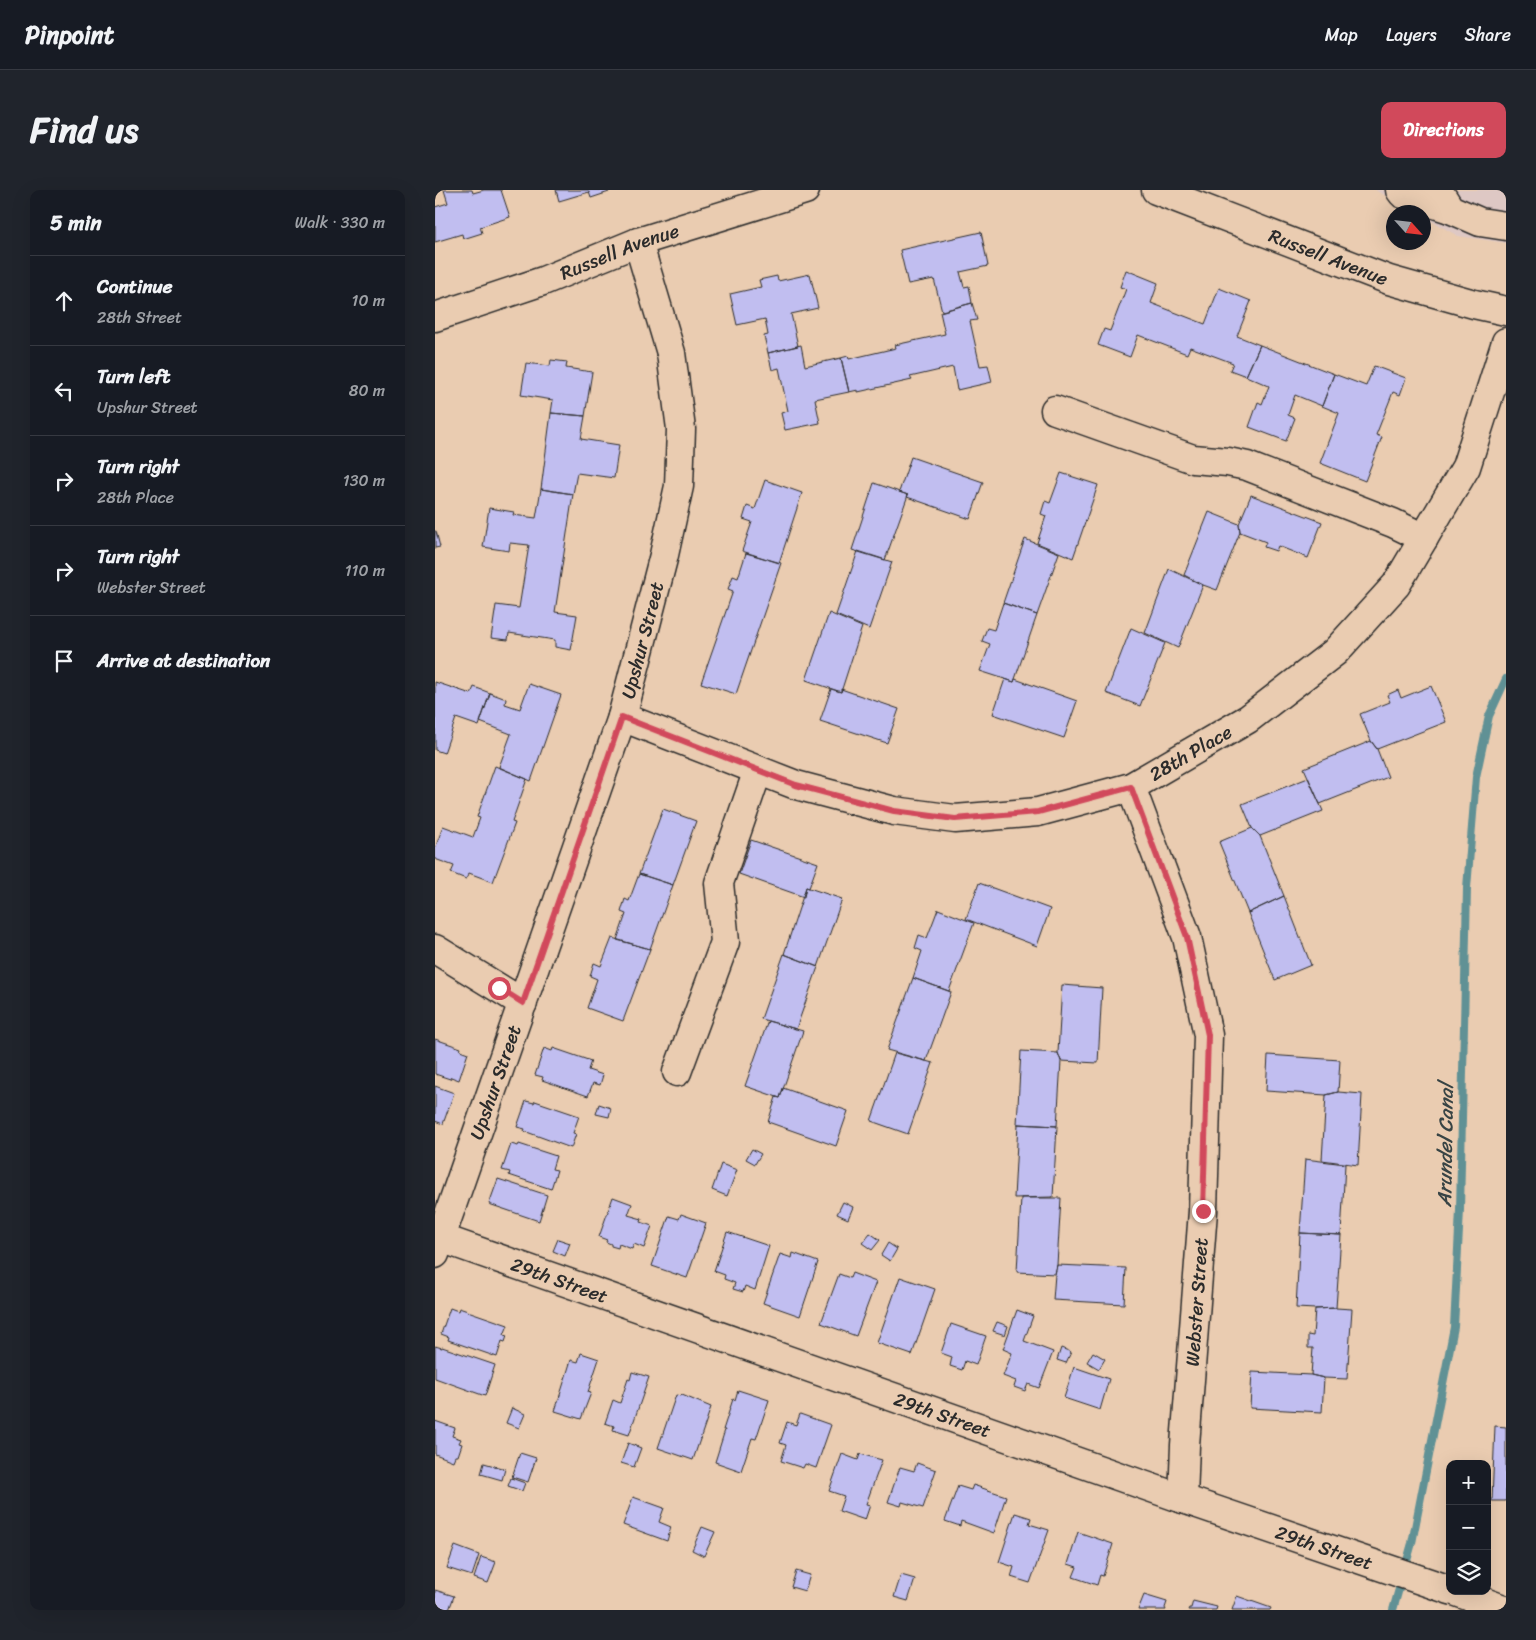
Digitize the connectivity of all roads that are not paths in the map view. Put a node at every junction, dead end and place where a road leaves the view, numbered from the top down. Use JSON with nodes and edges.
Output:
{"nodes":[{"id":1,"x":805,"y":190,"type":"edge"},
{"id":2,"x":1156,"y":190,"type":"edge"},
{"id":3,"x":1400,"y":190,"type":"edge"},
{"id":4,"x":1444,"y":200,"type":"edge"},
{"id":5,"x":1506,"y":226,"type":"edge"},
{"id":6,"x":638,"y":242,"type":"junction"},
{"id":7,"x":1506,"y":311,"type":"edge"},
{"id":8,"x":435,"y":317,"type":"edge"},
{"id":9,"x":1506,"y":342,"type":"edge"},
{"id":10,"x":1055,"y":410,"type":"dead end"},
{"id":11,"x":1424,"y":538,"type":"junction"},
{"id":12,"x":622,"y":717,"type":"junction"},
{"id":13,"x":758,"y":770,"type":"junction"},
{"id":14,"x":1131,"y":787,"type":"junction"},
{"id":15,"x":435,"y":948,"type":"edge"},
{"id":16,"x":523,"y":1003,"type":"junction"},
{"id":17,"x":677,"y":1072,"type":"dead end"},
{"id":18,"x":437,"y":1243,"type":"edge"},
{"id":19,"x":1183,"y":1499,"type":"junction"},
{"id":20,"x":1446,"y":1589,"type":"edge"},
{"id":21,"x":1464,"y":1595,"type":"edge"},
{"id":22,"x":1506,"y":1610,"type":"edge"}],
"edges":[{"from":1,"to":6,"type":"street","name":"Russell Avenue"},
{"from":2,"to":7,"type":"street","name":"Russell Avenue"},
{"from":3,"to":4,"type":"street"},
{"from":4,"to":5,"type":"street"},
{"from":6,"to":8,"type":"street","name":"Russell Avenue"},
{"from":6,"to":12,"type":"street","name":"Upshur Street"},
{"from":9,"to":11,"type":"street","name":"28th Place"},
{"from":10,"to":11,"type":"street"},
{"from":11,"to":14,"type":"street","name":"28th Place"},
{"from":12,"to":13,"type":"street","name":"28th Place"},
{"from":12,"to":16,"type":"street","name":"Upshur Street"},
{"from":13,"to":14,"type":"street","name":"28th Place"},
{"from":13,"to":17,"type":"street"},
{"from":14,"to":19,"type":"street","name":"Webster Street"},
{"from":15,"to":16,"type":"street"},
{"from":16,"to":18,"type":"street","name":"Upshur Street"},
{"from":18,"to":19,"type":"street","name":"29th Street"},
{"from":19,"to":20,"type":"street","name":"29th Street"},
{"from":21,"to":22,"type":"street","name":"29th Street"}]}
